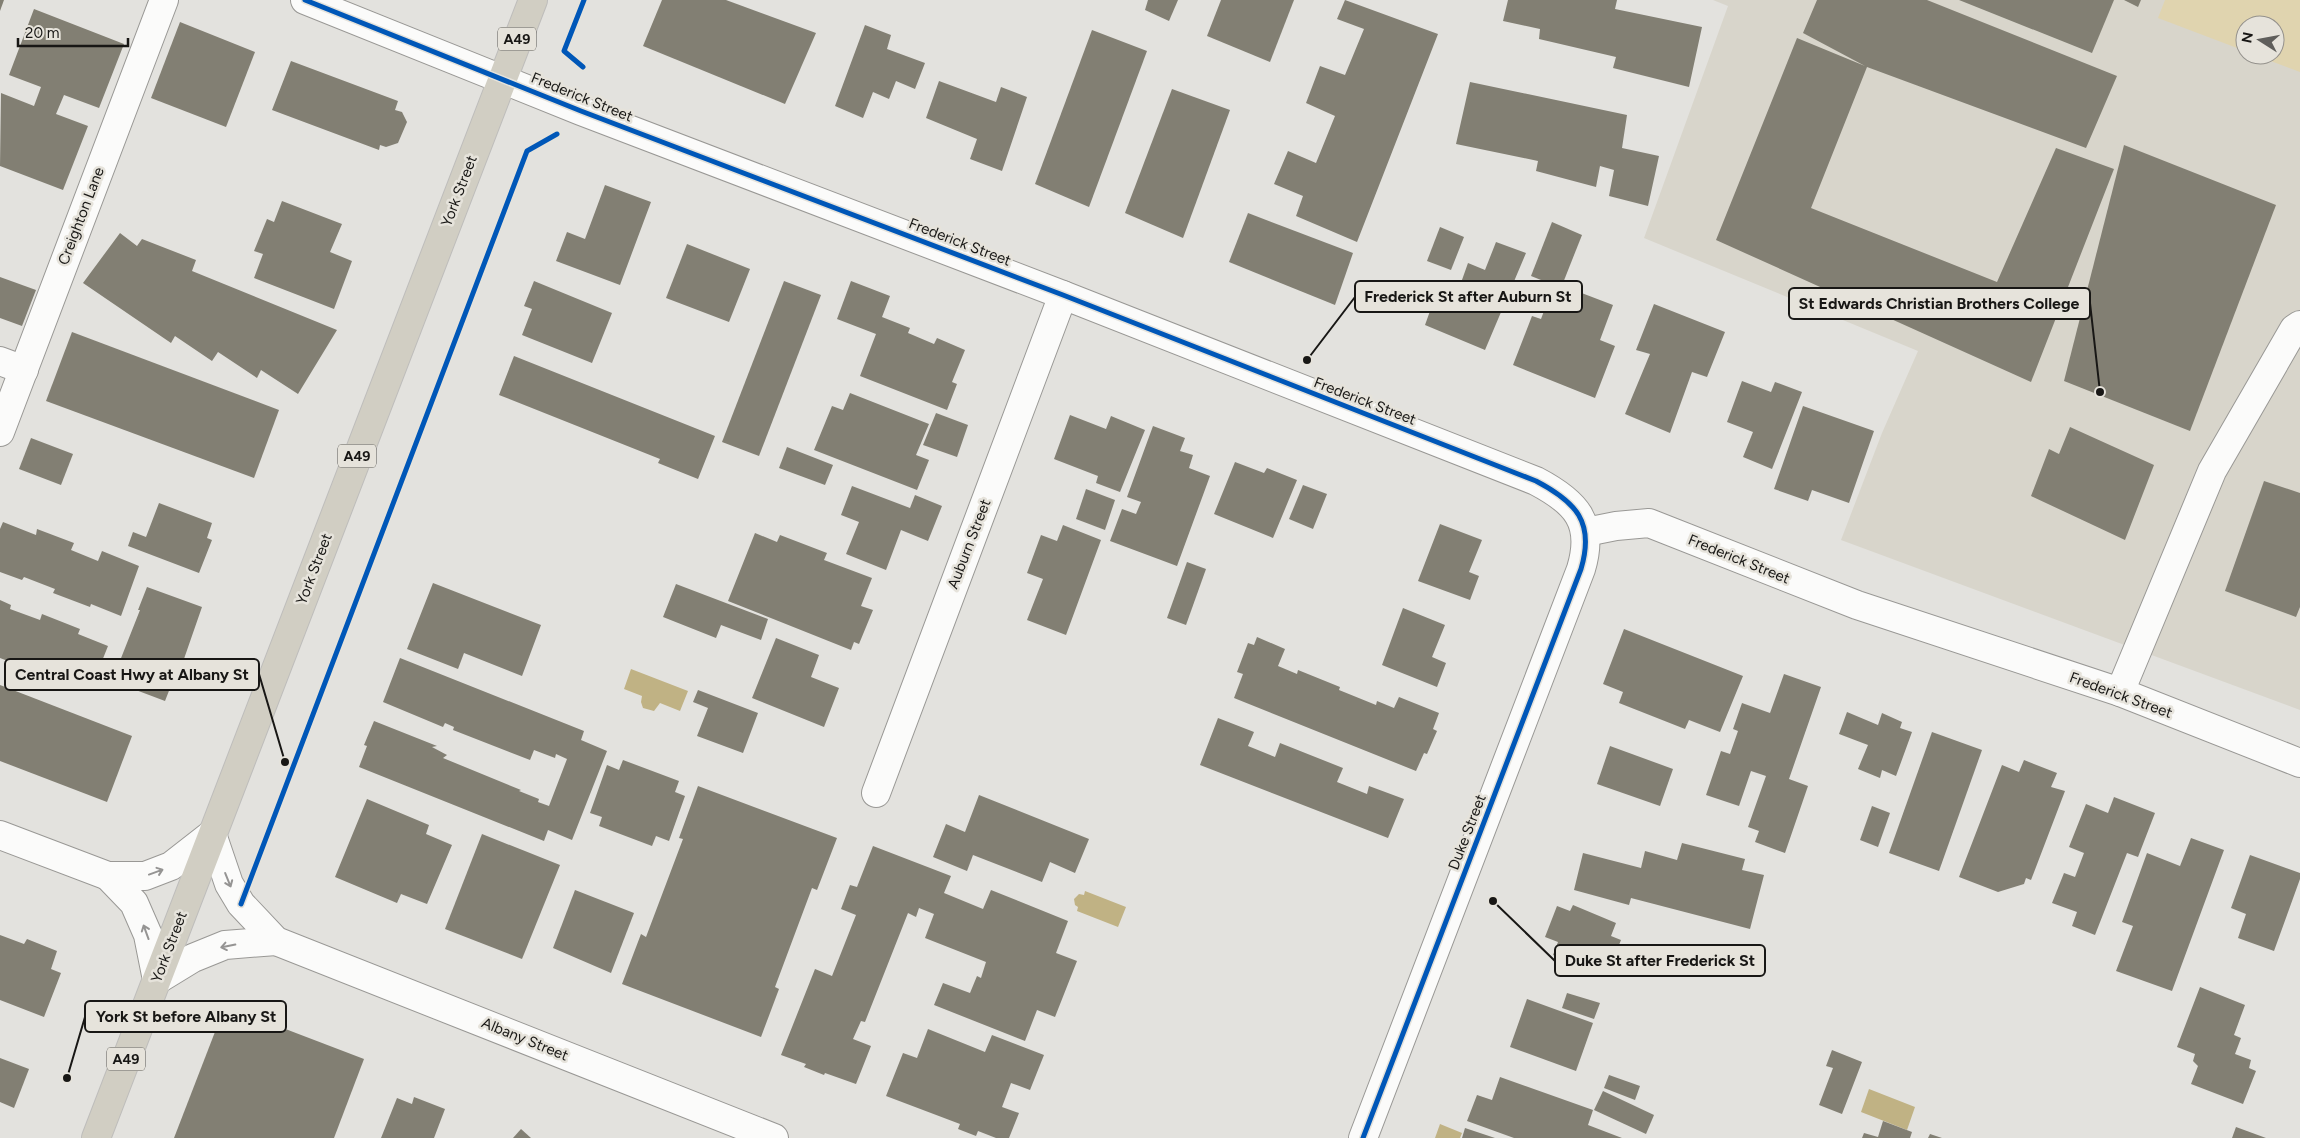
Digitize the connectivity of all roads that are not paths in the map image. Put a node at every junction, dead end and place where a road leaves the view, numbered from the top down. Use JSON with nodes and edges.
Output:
{"nodes":[{"id":1,"x":164,"y":0,"type":"edge"},
{"id":2,"x":305,"y":0,"type":"edge"},
{"id":3,"x":533,"y":0,"type":"edge"},
{"id":4,"x":503,"y":79,"type":"junction"},
{"id":5,"x":1063,"y":295,"type":"junction"},
{"id":6,"x":2300,"y":324,"type":"edge"},
{"id":7,"x":12,"y":365,"type":"edge"},
{"id":8,"x":0,"y":432,"type":"edge"},
{"id":9,"x":1586,"y":532,"type":"junction"},
{"id":10,"x":2120,"y":692,"type":"junction"},
{"id":11,"x":2300,"y":763,"type":"edge"},
{"id":12,"x":876,"y":793,"type":"dead end"},
{"id":13,"x":212,"y":834,"type":"junction"},
{"id":14,"x":0,"y":835,"type":"edge"},
{"id":15,"x":108,"y":876,"type":"junction"},
{"id":16,"x":276,"y":941,"type":"junction"},
{"id":17,"x":157,"y":980,"type":"junction"},
{"id":18,"x":96,"y":1138,"type":"edge"},
{"id":19,"x":774,"y":1138,"type":"edge"},
{"id":20,"x":1363,"y":1138,"type":"edge"}],
"edges":[{"from":1,"to":7,"type":"street","name":"Creighton Lane"},
{"from":2,"to":4,"type":"street","name":"Frederick Street"},
{"from":3,"to":4,"type":"highway","name":"York Street","number":"A49"},
{"from":4,"to":5,"type":"street","name":"Frederick Street"},
{"from":4,"to":13,"type":"highway","name":"York Street","number":"A49"},
{"from":5,"to":9,"type":"street","name":"Frederick Street"},
{"from":5,"to":12,"type":"street","name":"Auburn Street"},
{"from":6,"to":10,"type":"street"},
{"from":7,"to":8,"type":"street","name":"Creighton Lane"},
{"from":9,"to":10,"type":"street","name":"Frederick Street"},
{"from":9,"to":20,"type":"street","name":"Duke Street"},
{"from":10,"to":11,"type":"street","name":"Frederick Street"},
{"from":15,"to":13,"type":"street","one_way":true},
{"from":13,"to":16,"type":"street","one_way":true},
{"from":13,"to":17,"type":"highway","name":"York Street","number":"A49"},
{"from":14,"to":15,"type":"street"},
{"from":17,"to":15,"type":"street","one_way":true},
{"from":16,"to":17,"type":"street","one_way":true},
{"from":16,"to":19,"type":"street","name":"Albany Street"},
{"from":17,"to":18,"type":"highway","name":"York Street","number":"A49"}]}
